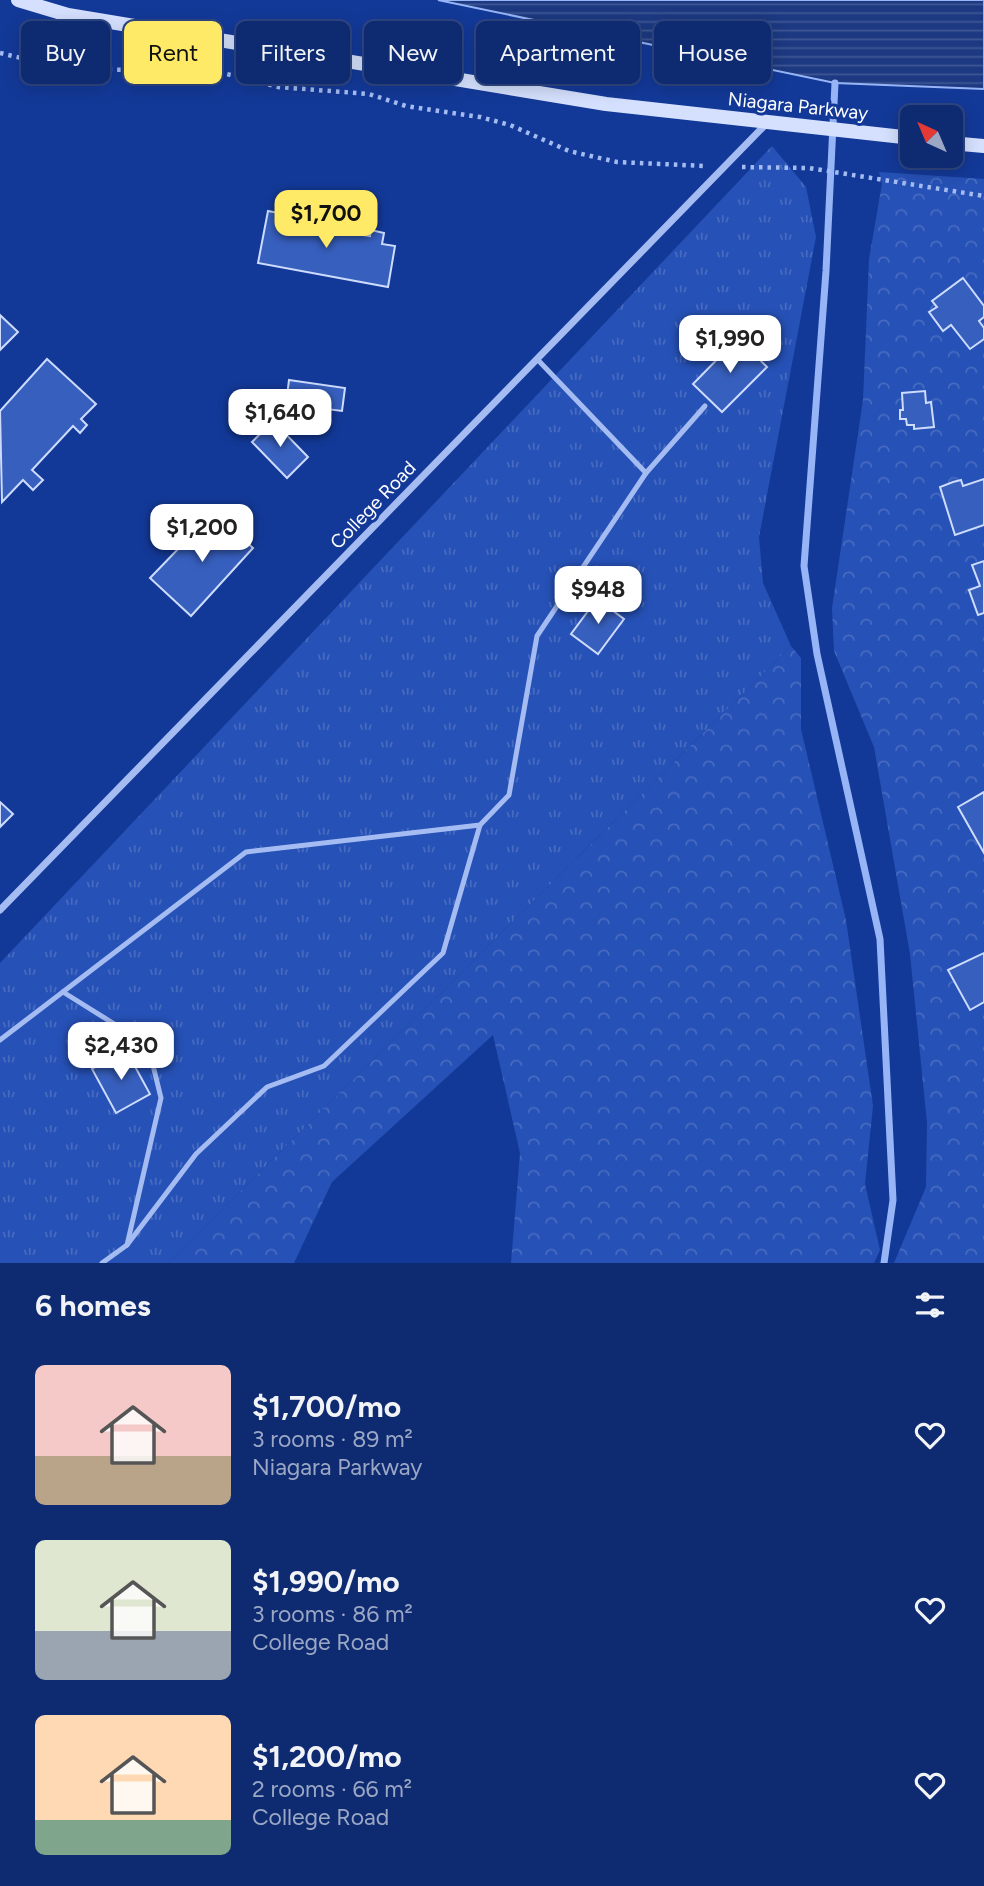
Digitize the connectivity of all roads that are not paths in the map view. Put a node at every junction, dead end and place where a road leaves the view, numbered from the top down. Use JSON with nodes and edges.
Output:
{"nodes":[{"id":1,"x":18,"y":0,"type":"edge"},
{"id":2,"x":768,"y":122,"type":"junction"},
{"id":3,"x":900,"y":137,"type":"edge"},
{"id":4,"x":963,"y":144,"type":"edge"},
{"id":5,"x":984,"y":146,"type":"edge"},
{"id":6,"x":537,"y":359,"type":"junction"},
{"id":7,"x":705,"y":406,"type":"dead end"},
{"id":8,"x":646,"y":472,"type":"junction"},
{"id":9,"x":480,"y":825,"type":"junction"},
{"id":10,"x":0,"y":910,"type":"edge"},
{"id":11,"x":64,"y":992,"type":"junction"},
{"id":12,"x":0,"y":1040,"type":"edge"},
{"id":13,"x":127,"y":1245,"type":"junction"},
{"id":14,"x":102,"y":1263,"type":"edge"}],
"edges":[{"from":1,"to":2,"type":"main road","name":"Niagara Parkway"},
{"from":2,"to":3,"type":"main road","name":"Niagara Parkway"},
{"from":2,"to":6,"type":"street","name":"College Road"},
{"from":4,"to":5,"type":"main road"},
{"from":6,"to":8,"type":"lane"},
{"from":6,"to":10,"type":"street","name":"College Road"},
{"from":7,"to":8,"type":"lane"},
{"from":8,"to":9,"type":"lane"},
{"from":9,"to":11,"type":"lane"},
{"from":9,"to":13,"type":"lane"},
{"from":11,"to":12,"type":"lane"},
{"from":11,"to":13,"type":"lane"},
{"from":13,"to":14,"type":"lane"}]}
